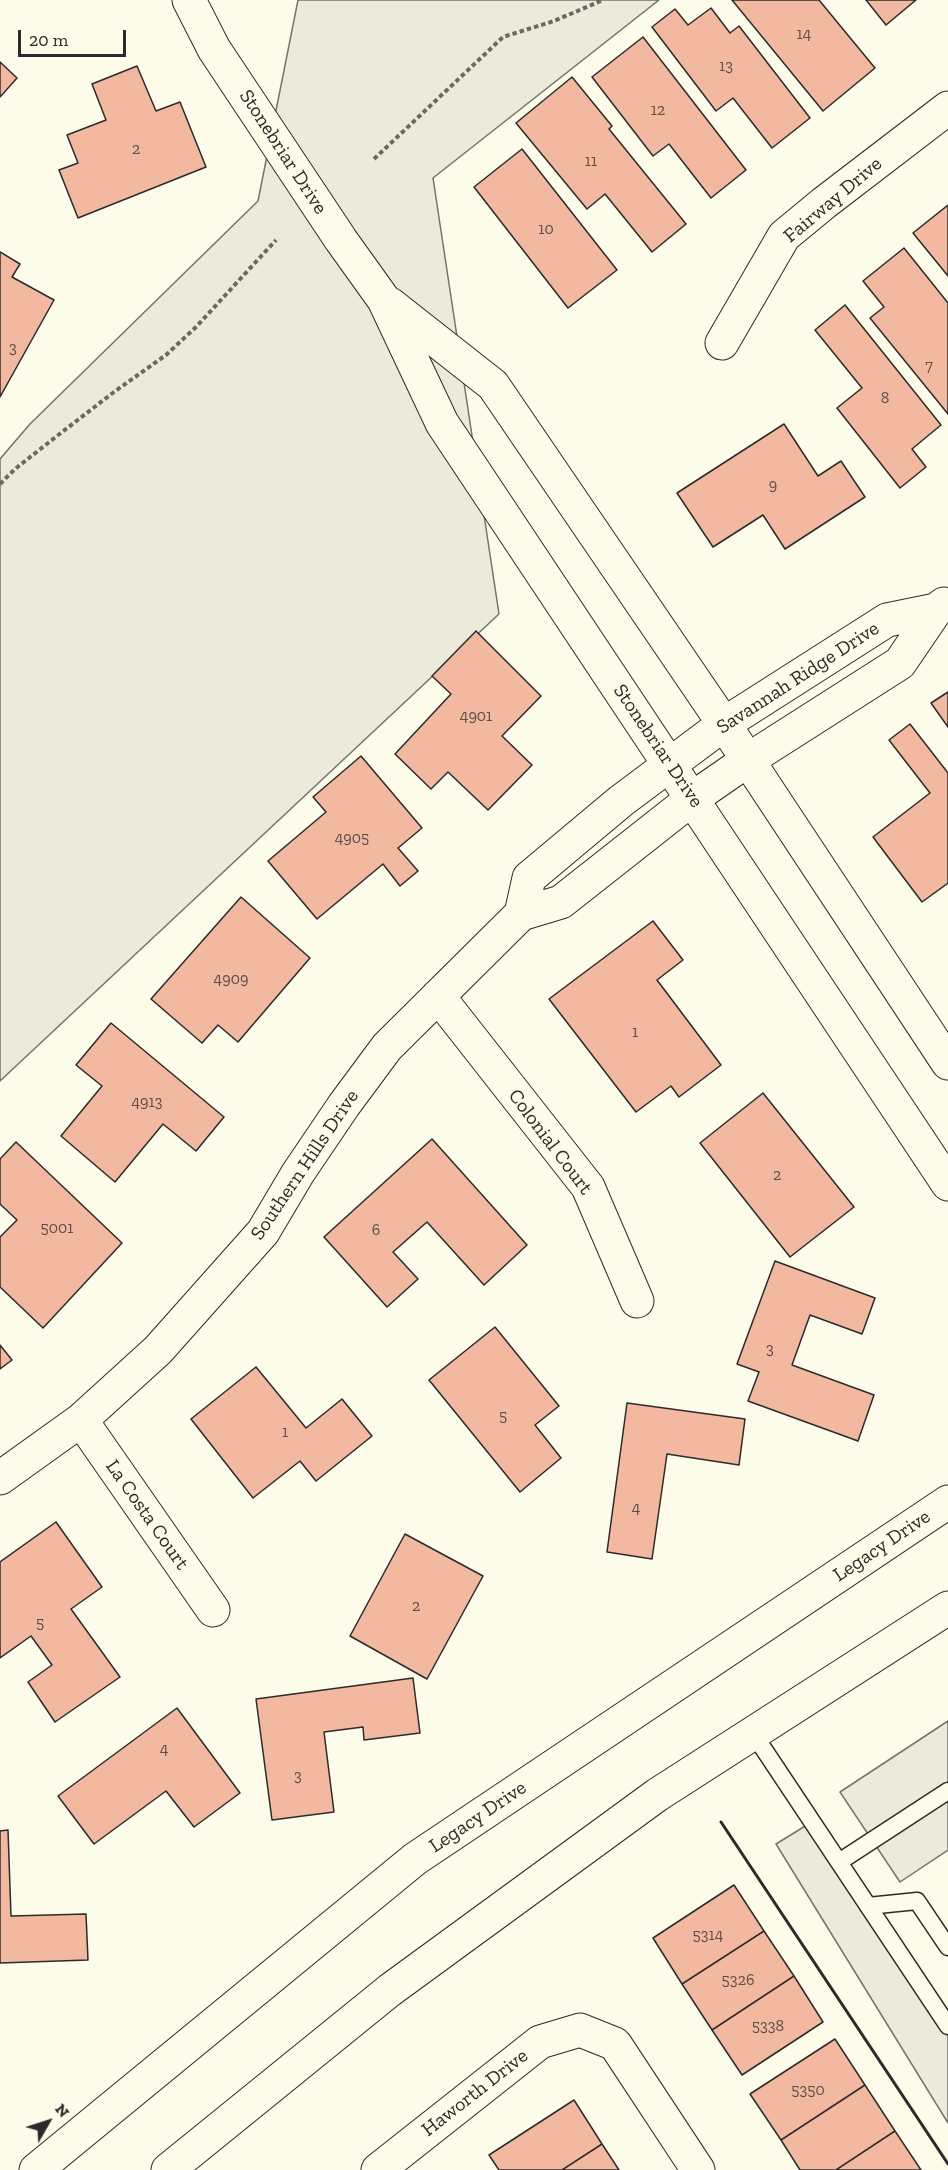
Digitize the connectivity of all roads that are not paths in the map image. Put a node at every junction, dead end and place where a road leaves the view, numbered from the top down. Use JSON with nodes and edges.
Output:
{"nodes":[{"id":1,"x":189,"y":0,"type":"edge"},
{"id":2,"x":948,"y":108,"type":"edge"},
{"id":3,"x":384,"y":300,"type":"junction"},
{"id":4,"x":722,"y":343,"type":"dead end"},
{"id":5,"x":942,"y":606,"type":"edge"},
{"id":6,"x":724,"y":724,"type":"junction"},
{"id":7,"x":748,"y":760,"type":"junction"},
{"id":8,"x":670,"y":764,"type":"junction"},
{"id":9,"x":721,"y":779,"type":"joint"},
{"id":10,"x":693,"y":798,"type":"junction"},
{"id":11,"x":521,"y":914,"type":"junction"},
{"id":12,"x":438,"y":996,"type":"junction"},
{"id":13,"x":948,"y":1064,"type":"edge"},
{"id":14,"x":948,"y":1184,"type":"edge"},
{"id":15,"x":637,"y":1301,"type":"dead end"},
{"id":16,"x":81,"y":1420,"type":"junction"},
{"id":17,"x":0,"y":1478,"type":"edge"},
{"id":18,"x":948,"y":1502,"type":"edge"},
{"id":19,"x":948,"y":1608,"type":"edge"},
{"id":20,"x":213,"y":1610,"type":"dead end"},
{"id":21,"x":753,"y":1733,"type":"junction"},
{"id":22,"x":948,"y":1791,"type":"edge"},
{"id":23,"x":839,"y":1862,"type":"junction"},
{"id":24,"x":868,"y":1906,"type":"junction"},
{"id":25,"x":948,"y":1947,"type":"edge"},
{"id":26,"x":948,"y":2026,"type":"edge"},
{"id":27,"x":36,"y":2170,"type":"edge"},
{"id":28,"x":168,"y":2170,"type":"edge"},
{"id":29,"x":378,"y":2170,"type":"edge"},
{"id":30,"x":698,"y":2170,"type":"edge"}],
"edges":[{"from":1,"to":3,"type":"street","name":"Stonebriar Drive"},
{"from":2,"to":4,"type":"street","name":"Fairway Drive"},
{"from":3,"to":6,"type":"street","name":"Stonebriar Drive"},
{"from":3,"to":8,"type":"street","name":"Stonebriar Drive"},
{"from":5,"to":6,"type":"street","name":"Savannah Ridge Drive"},
{"from":5,"to":7,"type":"street","name":"Savannah Ridge Drive"},
{"from":6,"to":7,"type":"street","name":"Stonebriar Drive"},
{"from":6,"to":8,"type":"street","name":"Savannah Ridge Drive"},
{"from":7,"to":9,"type":"street","name":"Savannah Ridge Drive"},
{"from":7,"to":13,"type":"street","name":"Stonebriar Drive"},
{"from":8,"to":10,"type":"street","name":"Stonebriar Drive"},
{"from":8,"to":11,"type":"street"},
{"from":9,"to":10,"type":"street","name":"Southern Hills Drive"},
{"from":10,"to":11,"type":"street","name":"Southern Hills Drive"},
{"from":10,"to":14,"type":"street","name":"Stonebriar Drive"},
{"from":11,"to":12,"type":"street","name":"Southern Hills Drive"},
{"from":12,"to":15,"type":"street","name":"Colonial Court"},
{"from":12,"to":16,"type":"street","name":"Southern Hills Drive"},
{"from":16,"to":17,"type":"street","name":"Southern Hills Drive"},
{"from":16,"to":20,"type":"street","name":"La Costa Court"},
{"from":18,"to":27,"type":"street","name":"Legacy Drive"},
{"from":19,"to":21,"type":"street"},
{"from":21,"to":23,"type":"lane"},
{"from":21,"to":28,"type":"street"},
{"from":22,"to":23,"type":"lane"},
{"from":23,"to":24,"type":"lane"},
{"from":24,"to":25,"type":"lane"},
{"from":24,"to":26,"type":"lane"},
{"from":29,"to":30,"type":"street","name":"Haworth Drive"}]}
